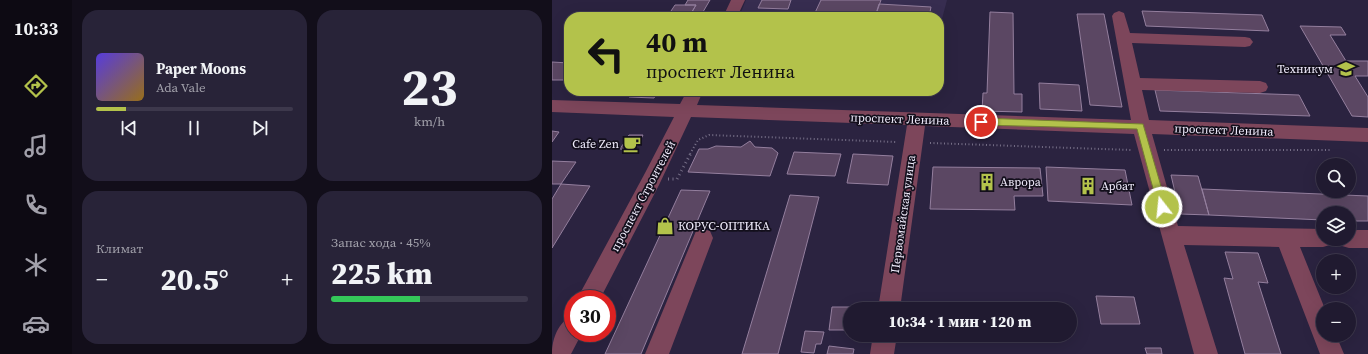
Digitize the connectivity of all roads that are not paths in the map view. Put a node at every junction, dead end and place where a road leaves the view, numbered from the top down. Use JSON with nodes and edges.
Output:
{"nodes":[{"id":1,"x":738,"y":0,"type":"edge"},
{"id":2,"x":732,"y":12,"type":"edge"},
{"id":3,"x":1120,"y":16,"type":"dead end"},
{"id":4,"x":1124,"y":38,"type":"junction"},
{"id":5,"x":1245,"y":42,"type":"dead end"},
{"id":6,"x":1132,"y":84,"type":"junction"},
{"id":7,"x":1260,"y":88,"type":"dead end"},
{"id":8,"x":693,"y":96,"type":"edge"},
{"id":9,"x":552,"y":106,"type":"edge"},
{"id":10,"x":686,"y":111,"type":"junction"},
{"id":11,"x":917,"y":120,"type":"junction"},
{"id":12,"x":1140,"y":126,"type":"junction"},
{"id":13,"x":1368,"y":135,"type":"edge"},
{"id":14,"x":1170,"y":235,"type":"junction"},
{"id":15,"x":1286,"y":237,"type":"junction"},
{"id":16,"x":703,"y":238,"type":"dead end"},
{"id":17,"x":1316,"y":238,"type":"edge"},
{"id":18,"x":1356,"y":239,"type":"edge"},
{"id":19,"x":1368,"y":239,"type":"edge"},
{"id":20,"x":593,"y":290,"type":"edge"},
{"id":21,"x":890,"y":302,"type":"edge"},
{"id":22,"x":1316,"y":314,"type":"edge"},
{"id":23,"x":565,"y":342,"type":"edge"},
{"id":24,"x":884,"y":342,"type":"edge"},
{"id":25,"x":1327,"y":342,"type":"edge"},
{"id":26,"x":558,"y":354,"type":"edge"},
{"id":27,"x":657,"y":354,"type":"edge"},
{"id":28,"x":882,"y":354,"type":"edge"},
{"id":29,"x":1206,"y":354,"type":"edge"},
{"id":30,"x":1332,"y":354,"type":"edge"}],
"edges":[{"from":1,"to":2,"type":"street"},
{"from":3,"to":4,"type":"street"},
{"from":4,"to":5,"type":"street"},
{"from":4,"to":6,"type":"street"},
{"from":6,"to":7,"type":"street"},
{"from":6,"to":12,"type":"street"},
{"from":8,"to":10,"type":"street","name":"проспект Строителей"},
{"from":9,"to":10,"type":"street","name":"проспект Ленина"},
{"from":10,"to":11,"type":"street","name":"проспект Ленина"},
{"from":10,"to":20,"type":"street","name":"проспект Строителей"},
{"from":11,"to":12,"type":"street","name":"проспект Ленина"},
{"from":11,"to":21,"type":"street","name":"Первомайская улица"},
{"from":12,"to":13,"type":"street","name":"проспект Ленина"},
{"from":12,"to":14,"type":"street"},
{"from":14,"to":15,"type":"street"},
{"from":14,"to":29,"type":"street"},
{"from":15,"to":17,"type":"street"},
{"from":15,"to":22,"type":"street"},
{"from":16,"to":27,"type":"street"},
{"from":18,"to":19,"type":"street"},
{"from":23,"to":26,"type":"street"},
{"from":24,"to":28,"type":"street"},
{"from":25,"to":30,"type":"street"}]}
